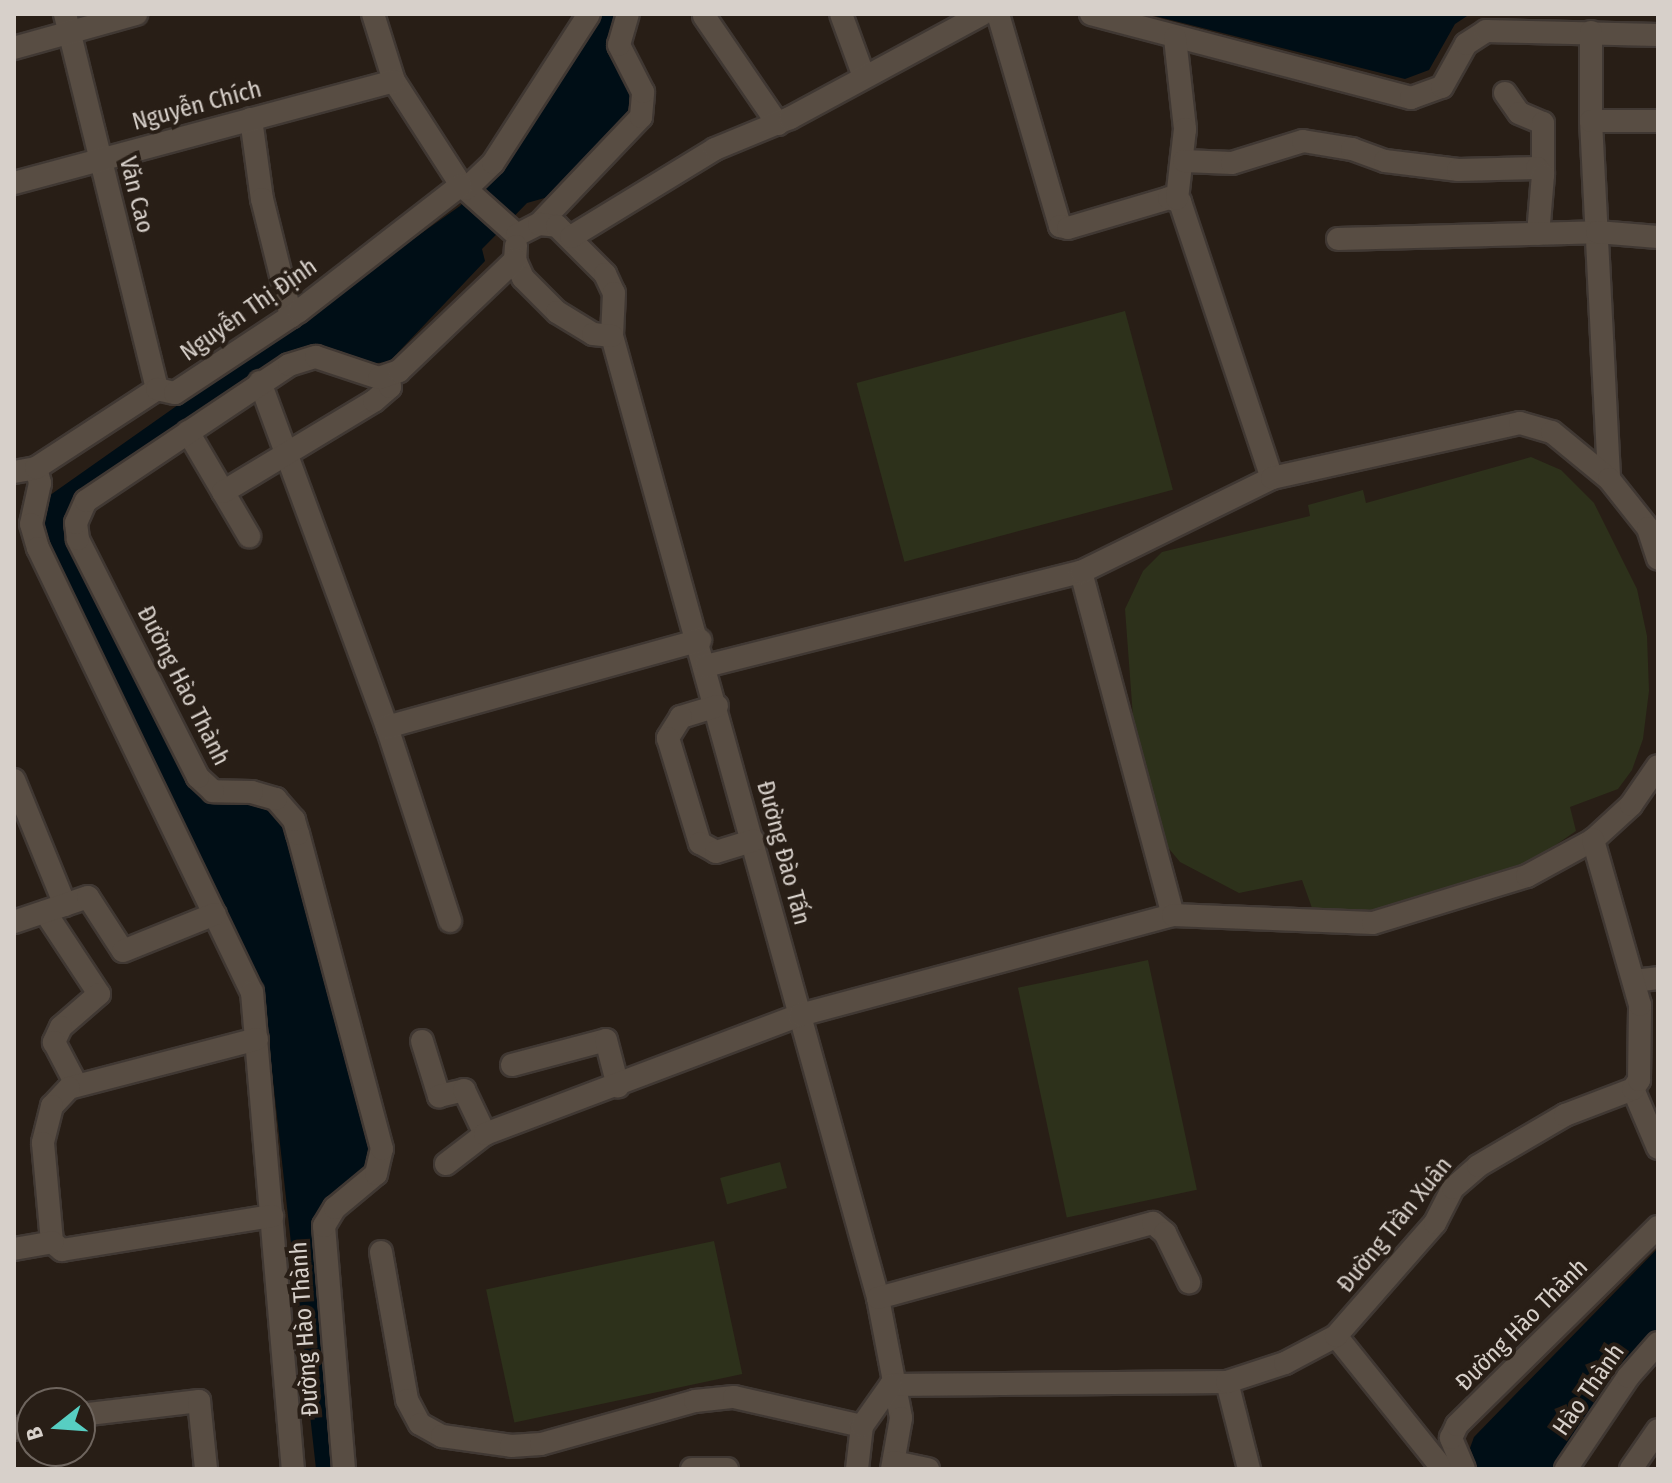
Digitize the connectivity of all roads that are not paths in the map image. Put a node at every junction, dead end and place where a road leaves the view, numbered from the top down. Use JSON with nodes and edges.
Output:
{"nodes":[{"id":1,"x":136,"y":14,"type":"edge"},
{"id":2,"x":373,"y":14,"type":"edge"},
{"id":3,"x":589,"y":14,"type":"edge"},
{"id":4,"x":628,"y":14,"type":"edge"},
{"id":5,"x":841,"y":14,"type":"edge"},
{"id":6,"x":982,"y":14,"type":"edge"},
{"id":7,"x":998,"y":14,"type":"edge"},
{"id":8,"x":1091,"y":14,"type":"edge"},
{"id":9,"x":704,"y":16,"type":"dead end"},
{"id":10,"x":67,"y":23,"type":"edge"},
{"id":11,"x":1591,"y":32,"type":"junction"},
{"id":12,"x":1658,"y":35,"type":"edge"},
{"id":13,"x":1175,"y":38,"type":"junction"},
{"id":14,"x":14,"y":48,"type":"edge"},
{"id":15,"x":864,"y":77,"type":"junction"},
{"id":16,"x":394,"y":81,"type":"junction"},
{"id":17,"x":1505,"y":93,"type":"dead end"},
{"id":18,"x":251,"y":119,"type":"junction"},
{"id":19,"x":1591,"y":121,"type":"junction"},
{"id":20,"x":1658,"y":121,"type":"edge"},
{"id":21,"x":778,"y":124,"type":"junction"},
{"id":22,"x":101,"y":159,"type":"junction"},
{"id":23,"x":1184,"y":161,"type":"junction"},
{"id":24,"x":1543,"y":175,"type":"junction"},
{"id":25,"x":14,"y":183,"type":"edge"},
{"id":26,"x":466,"y":189,"type":"junction"},
{"id":27,"x":1177,"y":199,"type":"junction"},
{"id":28,"x":539,"y":224,"type":"junction"},
{"id":29,"x":513,"y":232,"type":"junction"},
{"id":30,"x":1597,"y":232,"type":"junction"},
{"id":31,"x":1538,"y":234,"type":"junction"},
{"id":32,"x":571,"y":237,"type":"junction"},
{"id":33,"x":1658,"y":237,"type":"edge"},
{"id":34,"x":1338,"y":239,"type":"dead end"},
{"id":35,"x":515,"y":260,"type":"junction"},
{"id":36,"x":291,"y":316,"type":"junction"},
{"id":37,"x":612,"y":336,"type":"junction"},
{"id":38,"x":389,"y":377,"type":"junction"},
{"id":39,"x":260,"y":382,"type":"junction"},
{"id":40,"x":157,"y":389,"type":"junction"},
{"id":41,"x":188,"y":432,"type":"junction"},
{"id":42,"x":291,"y":456,"type":"junction"},
{"id":43,"x":25,"y":470,"type":"edge"},
{"id":44,"x":1272,"y":478,"type":"junction"},
{"id":45,"x":1609,"y":479,"type":"junction"},
{"id":46,"x":223,"y":492,"type":"junction"},
{"id":47,"x":1653,"y":529,"type":"edge"},
{"id":48,"x":249,"y":536,"type":"dead end"},
{"id":49,"x":1658,"y":558,"type":"edge"},
{"id":50,"x":1081,"y":572,"type":"junction"},
{"id":51,"x":700,"y":640,"type":"junction"},
{"id":52,"x":706,"y":666,"type":"junction"},
{"id":53,"x":717,"y":706,"type":"junction"},
{"id":54,"x":387,"y":727,"type":"junction"},
{"id":55,"x":1658,"y":766,"type":"edge"},
{"id":56,"x":14,"y":780,"type":"edge"},
{"id":57,"x":1593,"y":840,"type":"junction"},
{"id":58,"x":753,"y":841,"type":"junction"},
{"id":59,"x":55,"y":908,"type":"junction"},
{"id":60,"x":215,"y":914,"type":"junction"},
{"id":61,"x":1173,"y":915,"type":"junction"},
{"id":62,"x":450,"y":921,"type":"dead end"},
{"id":63,"x":14,"y":922,"type":"edge"},
{"id":64,"x":1658,"y":978,"type":"edge"},
{"id":65,"x":1634,"y":981,"type":"junction"},
{"id":66,"x":800,"y":1015,"type":"junction"},
{"id":67,"x":257,"y":1039,"type":"junction"},
{"id":68,"x":422,"y":1041,"type":"dead end"},
{"id":69,"x":512,"y":1065,"type":"dead end"},
{"id":70,"x":76,"y":1084,"type":"junction"},
{"id":71,"x":618,"y":1086,"type":"junction"},
{"id":72,"x":1633,"y":1089,"type":"junction"},
{"id":73,"x":1650,"y":1111,"type":"edge"},
{"id":74,"x":485,"y":1134,"type":"junction"},
{"id":75,"x":1658,"y":1148,"type":"edge"},
{"id":76,"x":446,"y":1164,"type":"dead end"},
{"id":77,"x":272,"y":1216,"type":"junction"},
{"id":78,"x":1656,"y":1223,"type":"edge"},
{"id":79,"x":52,"y":1242,"type":"junction"},
{"id":80,"x":14,"y":1249,"type":"edge"},
{"id":81,"x":381,"y":1252,"type":"dead end"},
{"id":82,"x":1189,"y":1282,"type":"dead end"},
{"id":83,"x":878,"y":1298,"type":"junction"},
{"id":84,"x":1336,"y":1336,"type":"junction"},
{"id":85,"x":1658,"y":1343,"type":"edge"},
{"id":86,"x":1227,"y":1382,"type":"junction"},
{"id":87,"x":891,"y":1385,"type":"junction"},
{"id":88,"x":96,"y":1412,"type":"edge"},
{"id":89,"x":862,"y":1426,"type":"junction"},
{"id":90,"x":1658,"y":1430,"type":"edge"},
{"id":91,"x":893,"y":1466,"type":"edge"},
{"id":92,"x":206,"y":1469,"type":"edge"},
{"id":93,"x":293,"y":1469,"type":"edge"},
{"id":94,"x":344,"y":1469,"type":"edge"},
{"id":95,"x":692,"y":1469,"type":"edge"},
{"id":96,"x":727,"y":1469,"type":"edge"},
{"id":97,"x":857,"y":1469,"type":"edge"},
{"id":98,"x":928,"y":1469,"type":"edge"},
{"id":99,"x":1249,"y":1469,"type":"edge"},
{"id":100,"x":1443,"y":1469,"type":"edge"},
{"id":101,"x":1464,"y":1469,"type":"edge"},
{"id":102,"x":1566,"y":1469,"type":"edge"},
{"id":103,"x":1631,"y":1469,"type":"edge"}],
"edges":[{"from":1,"to":10,"type":"street"},
{"from":2,"to":16,"type":"street"},
{"from":3,"to":26,"type":"street","name":"Nguyễn Thị Định"},
{"from":4,"to":28,"type":"street"},
{"from":5,"to":15,"type":"street"},
{"from":6,"to":15,"type":"street"},
{"from":7,"to":27,"type":"street"},
{"from":8,"to":13,"type":"street"},
{"from":9,"to":21,"type":"street"},
{"from":10,"to":14,"type":"street"},
{"from":10,"to":22,"type":"street","name":"Văn Cao"},
{"from":11,"to":12,"type":"street"},
{"from":11,"to":13,"type":"street"},
{"from":11,"to":19,"type":"street"},
{"from":13,"to":23,"type":"street"},
{"from":15,"to":21,"type":"street"},
{"from":16,"to":18,"type":"street","name":"Nguyễn Chích"},
{"from":16,"to":26,"type":"street"},
{"from":17,"to":24,"type":"street"},
{"from":18,"to":22,"type":"street","name":"Nguyễn Chích"},
{"from":18,"to":36,"type":"street"},
{"from":19,"to":20,"type":"street"},
{"from":19,"to":30,"type":"street"},
{"from":21,"to":32,"type":"street"},
{"from":22,"to":25,"type":"street","name":"Nguyễn Chích"},
{"from":22,"to":40,"type":"street","name":"Văn Cao"},
{"from":23,"to":24,"type":"street"},
{"from":23,"to":27,"type":"street"},
{"from":24,"to":31,"type":"street"},
{"from":26,"to":29,"type":"street"},
{"from":26,"to":36,"type":"street","name":"Nguyễn Thị Định"},
{"from":27,"to":44,"type":"street"},
{"from":28,"to":29,"type":"street"},
{"from":28,"to":32,"type":"street","name":"Đường Đào Tấn"},
{"from":29,"to":35,"type":"street"},
{"from":30,"to":31,"type":"street"},
{"from":30,"to":33,"type":"street"},
{"from":30,"to":45,"type":"street"},
{"from":31,"to":34,"type":"street"},
{"from":32,"to":37,"type":"street","name":"Đường Đào Tấn"},
{"from":35,"to":37,"type":"street"},
{"from":35,"to":38,"type":"street"},
{"from":36,"to":40,"type":"street","name":"Nguyễn Thị Định"},
{"from":37,"to":51,"type":"street","name":"Đường Đào Tấn"},
{"from":38,"to":39,"type":"street","name":"Đường Hào Thành"},
{"from":38,"to":42,"type":"street"},
{"from":39,"to":41,"type":"street","name":"Đường Hào Thành"},
{"from":39,"to":42,"type":"street"},
{"from":40,"to":43,"type":"street","name":"Nguyễn Thị Định"},
{"from":41,"to":46,"type":"street"},
{"from":41,"to":94,"type":"street","name":"Đường Hào Thành"},
{"from":42,"to":46,"type":"street"},
{"from":42,"to":54,"type":"street"},
{"from":43,"to":60,"type":"street"},
{"from":44,"to":45,"type":"street"},
{"from":44,"to":50,"type":"street"},
{"from":45,"to":47,"type":"street"},
{"from":46,"to":48,"type":"street"},
{"from":47,"to":49,"type":"street"},
{"from":50,"to":52,"type":"street"},
{"from":50,"to":61,"type":"street"},
{"from":51,"to":52,"type":"street","name":"Đường Đào Tấn"},
{"from":51,"to":54,"type":"street"},
{"from":52,"to":53,"type":"street","name":"Đường Đào Tấn"},
{"from":53,"to":58,"type":"street","name":"Đường Đào Tấn"},
{"from":53,"to":58,"type":"street"},
{"from":54,"to":62,"type":"street"},
{"from":55,"to":57,"type":"street"},
{"from":56,"to":59,"type":"street"},
{"from":57,"to":61,"type":"street"},
{"from":57,"to":65,"type":"street"},
{"from":58,"to":66,"type":"street","name":"Đường Đào Tấn"},
{"from":59,"to":60,"type":"street"},
{"from":59,"to":63,"type":"street"},
{"from":59,"to":70,"type":"street"},
{"from":60,"to":67,"type":"street"},
{"from":61,"to":66,"type":"street"},
{"from":64,"to":65,"type":"street"},
{"from":65,"to":72,"type":"street"},
{"from":66,"to":71,"type":"street"},
{"from":66,"to":83,"type":"street","name":"Đường Đào Tấn"},
{"from":67,"to":70,"type":"street"},
{"from":67,"to":77,"type":"street"},
{"from":68,"to":74,"type":"street"},
{"from":69,"to":71,"type":"street"},
{"from":70,"to":79,"type":"street"},
{"from":71,"to":74,"type":"street"},
{"from":72,"to":73,"type":"street"},
{"from":72,"to":84,"type":"street","name":"Đường Trần Xuân"},
{"from":73,"to":75,"type":"street"},
{"from":74,"to":76,"type":"street"},
{"from":77,"to":79,"type":"street"},
{"from":77,"to":93,"type":"street"},
{"from":78,"to":101,"type":"street","name":"Đường Hào Thành"},
{"from":79,"to":80,"type":"street"},
{"from":81,"to":89,"type":"street"},
{"from":82,"to":83,"type":"street"},
{"from":83,"to":87,"type":"street","name":"Đường Đào Tấn"},
{"from":84,"to":86,"type":"street","name":"Đường Trần Xuân"},
{"from":84,"to":100,"type":"street"},
{"from":85,"to":102,"type":"street","name":"Hào Thành"},
{"from":86,"to":87,"type":"street","name":"Đường Trần Xuân"},
{"from":86,"to":99,"type":"street"},
{"from":87,"to":89,"type":"street"},
{"from":87,"to":91,"type":"street","name":"Đường Đào Tấn"},
{"from":88,"to":92,"type":"street"},
{"from":89,"to":97,"type":"street"},
{"from":90,"to":103,"type":"street"},
{"from":91,"to":98,"type":"street"},
{"from":95,"to":96,"type":"street"}]}
